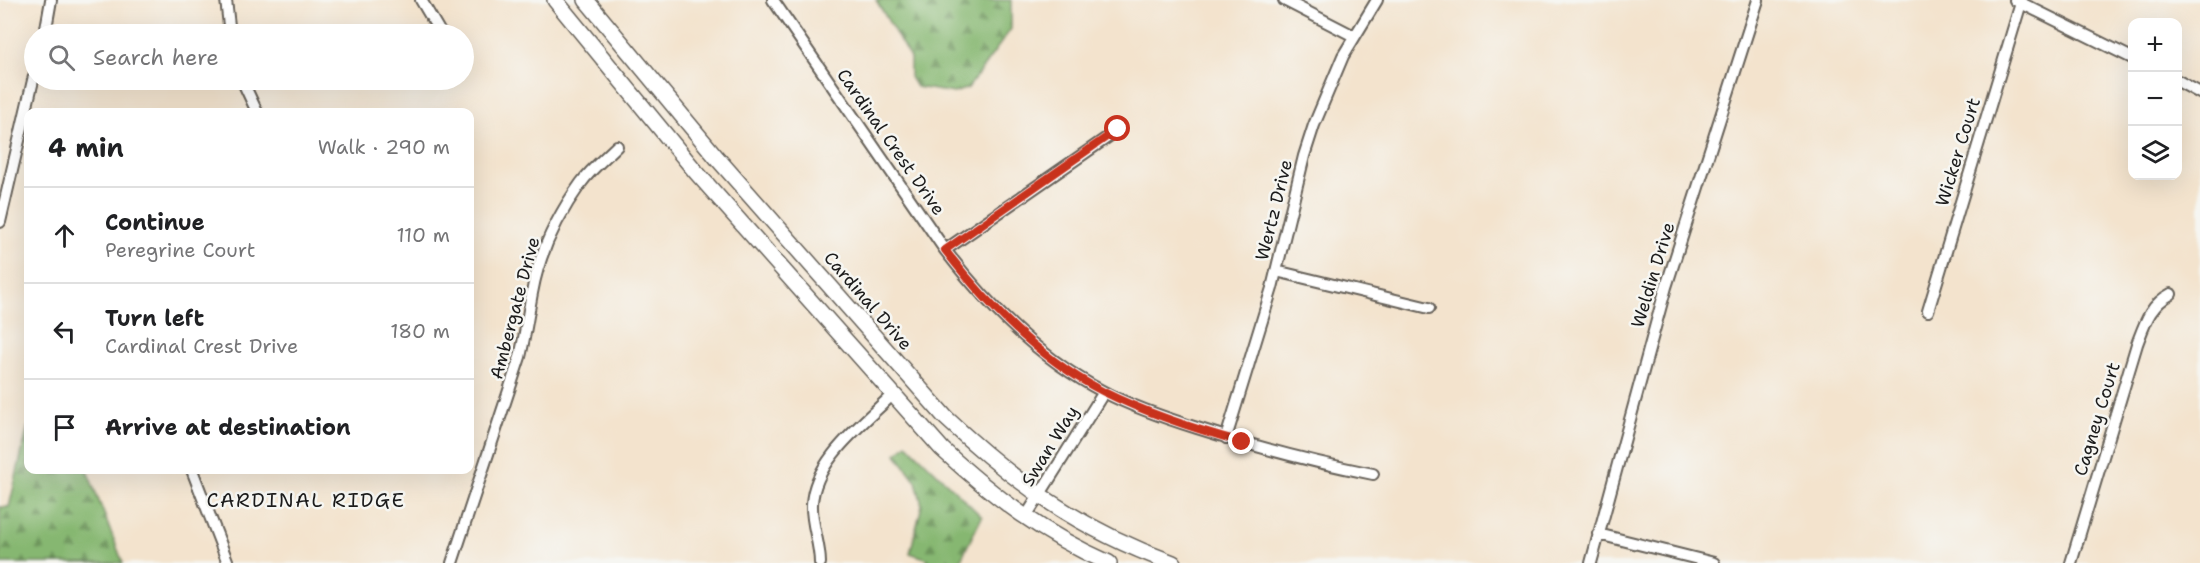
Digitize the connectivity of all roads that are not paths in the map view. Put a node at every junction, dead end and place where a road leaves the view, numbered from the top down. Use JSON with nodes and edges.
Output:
{"nodes":[{"id":1,"x":51,"y":0,"type":"edge"},
{"id":2,"x":226,"y":0,"type":"edge"},
{"id":3,"x":421,"y":0,"type":"edge"},
{"id":4,"x":555,"y":0,"type":"edge"},
{"id":5,"x":586,"y":0,"type":"edge"},
{"id":6,"x":773,"y":0,"type":"edge"},
{"id":7,"x":1284,"y":0,"type":"edge"},
{"id":8,"x":1377,"y":0,"type":"edge"},
{"id":9,"x":1758,"y":0,"type":"edge"},
{"id":10,"x":2018,"y":1,"type":"edge"},
{"id":11,"x":47,"y":24,"type":"edge"},
{"id":12,"x":229,"y":24,"type":"edge"},
{"id":13,"x":435,"y":24,"type":"edge"},
{"id":14,"x":1354,"y":36,"type":"junction"},
{"id":15,"x":2128,"y":56,"type":"edge"},
{"id":16,"x":2182,"y":83,"type":"edge"},
{"id":17,"x":31,"y":90,"type":"edge"},
{"id":18,"x":247,"y":90,"type":"edge"},
{"id":19,"x":2200,"y":93,"type":"edge"},
{"id":20,"x":27,"y":108,"type":"edge"},
{"id":21,"x":256,"y":108,"type":"edge"},
{"id":22,"x":24,"y":119,"type":"edge"},
{"id":23,"x":1118,"y":129,"type":"dead end"},
{"id":24,"x":617,"y":146,"type":"dead end"},
{"id":25,"x":0,"y":222,"type":"edge"},
{"id":26,"x":945,"y":250,"type":"junction"},
{"id":27,"x":1276,"y":271,"type":"junction"},
{"id":28,"x":2171,"y":294,"type":"dead end"},
{"id":29,"x":1429,"y":308,"type":"dead end"},
{"id":30,"x":1928,"y":311,"type":"dead end"},
{"id":31,"x":1104,"y":392,"type":"junction"},
{"id":32,"x":892,"y":395,"type":"junction"},
{"id":33,"x":1226,"y":438,"type":"junction"},
{"id":34,"x":194,"y":474,"type":"edge"},
{"id":35,"x":1373,"y":474,"type":"dead end"},
{"id":36,"x":1039,"y":496,"type":"junction"},
{"id":37,"x":1025,"y":518,"type":"junction"},
{"id":38,"x":1598,"y":534,"type":"junction"},
{"id":39,"x":228,"y":563,"type":"edge"},
{"id":40,"x":452,"y":563,"type":"edge"},
{"id":41,"x":820,"y":563,"type":"edge"},
{"id":42,"x":1109,"y":563,"type":"edge"},
{"id":43,"x":1173,"y":563,"type":"edge"},
{"id":44,"x":1591,"y":563,"type":"edge"},
{"id":45,"x":1714,"y":563,"type":"edge"},
{"id":46,"x":2071,"y":563,"type":"edge"}],
"edges":[{"from":1,"to":11,"type":"street"},
{"from":2,"to":12,"type":"street"},
{"from":3,"to":13,"type":"street"},
{"from":4,"to":32,"type":"main road"},
{"from":5,"to":36,"type":"main road","name":"Cardinal Drive"},
{"from":6,"to":26,"type":"street","name":"Cardinal Crest Drive"},
{"from":7,"to":14,"type":"street"},
{"from":8,"to":14,"type":"street","name":"Wertz Drive"},
{"from":9,"to":38,"type":"street","name":"Weldin Drive"},
{"from":10,"to":15,"type":"street"},
{"from":10,"to":30,"type":"street","name":"Wicker Court"},
{"from":14,"to":27,"type":"street","name":"Wertz Drive"},
{"from":16,"to":19,"type":"street"},
{"from":17,"to":20,"type":"street"},
{"from":18,"to":21,"type":"street"},
{"from":22,"to":25,"type":"street"},
{"from":23,"to":26,"type":"street"},
{"from":24,"to":40,"type":"street","name":"Ambergate Drive"},
{"from":26,"to":31,"type":"street","name":"Cardinal Crest Drive"},
{"from":27,"to":29,"type":"street"},
{"from":27,"to":33,"type":"street","name":"Wertz Drive"},
{"from":28,"to":46,"type":"street","name":"Cagney Court"},
{"from":31,"to":33,"type":"street","name":"Cardinal Crest Drive"},
{"from":31,"to":36,"type":"street","name":"Swan Way"},
{"from":32,"to":37,"type":"main road"},
{"from":32,"to":41,"type":"street"},
{"from":33,"to":35,"type":"street","name":"Cardinal Crest Drive"},
{"from":34,"to":39,"type":"street"},
{"from":36,"to":37,"type":"street","name":"Swan Way"},
{"from":36,"to":43,"type":"main road","name":"Cardinal Drive"},
{"from":37,"to":42,"type":"main road"},
{"from":38,"to":44,"type":"street","name":"Weldin Drive"},
{"from":38,"to":45,"type":"street"}]}
